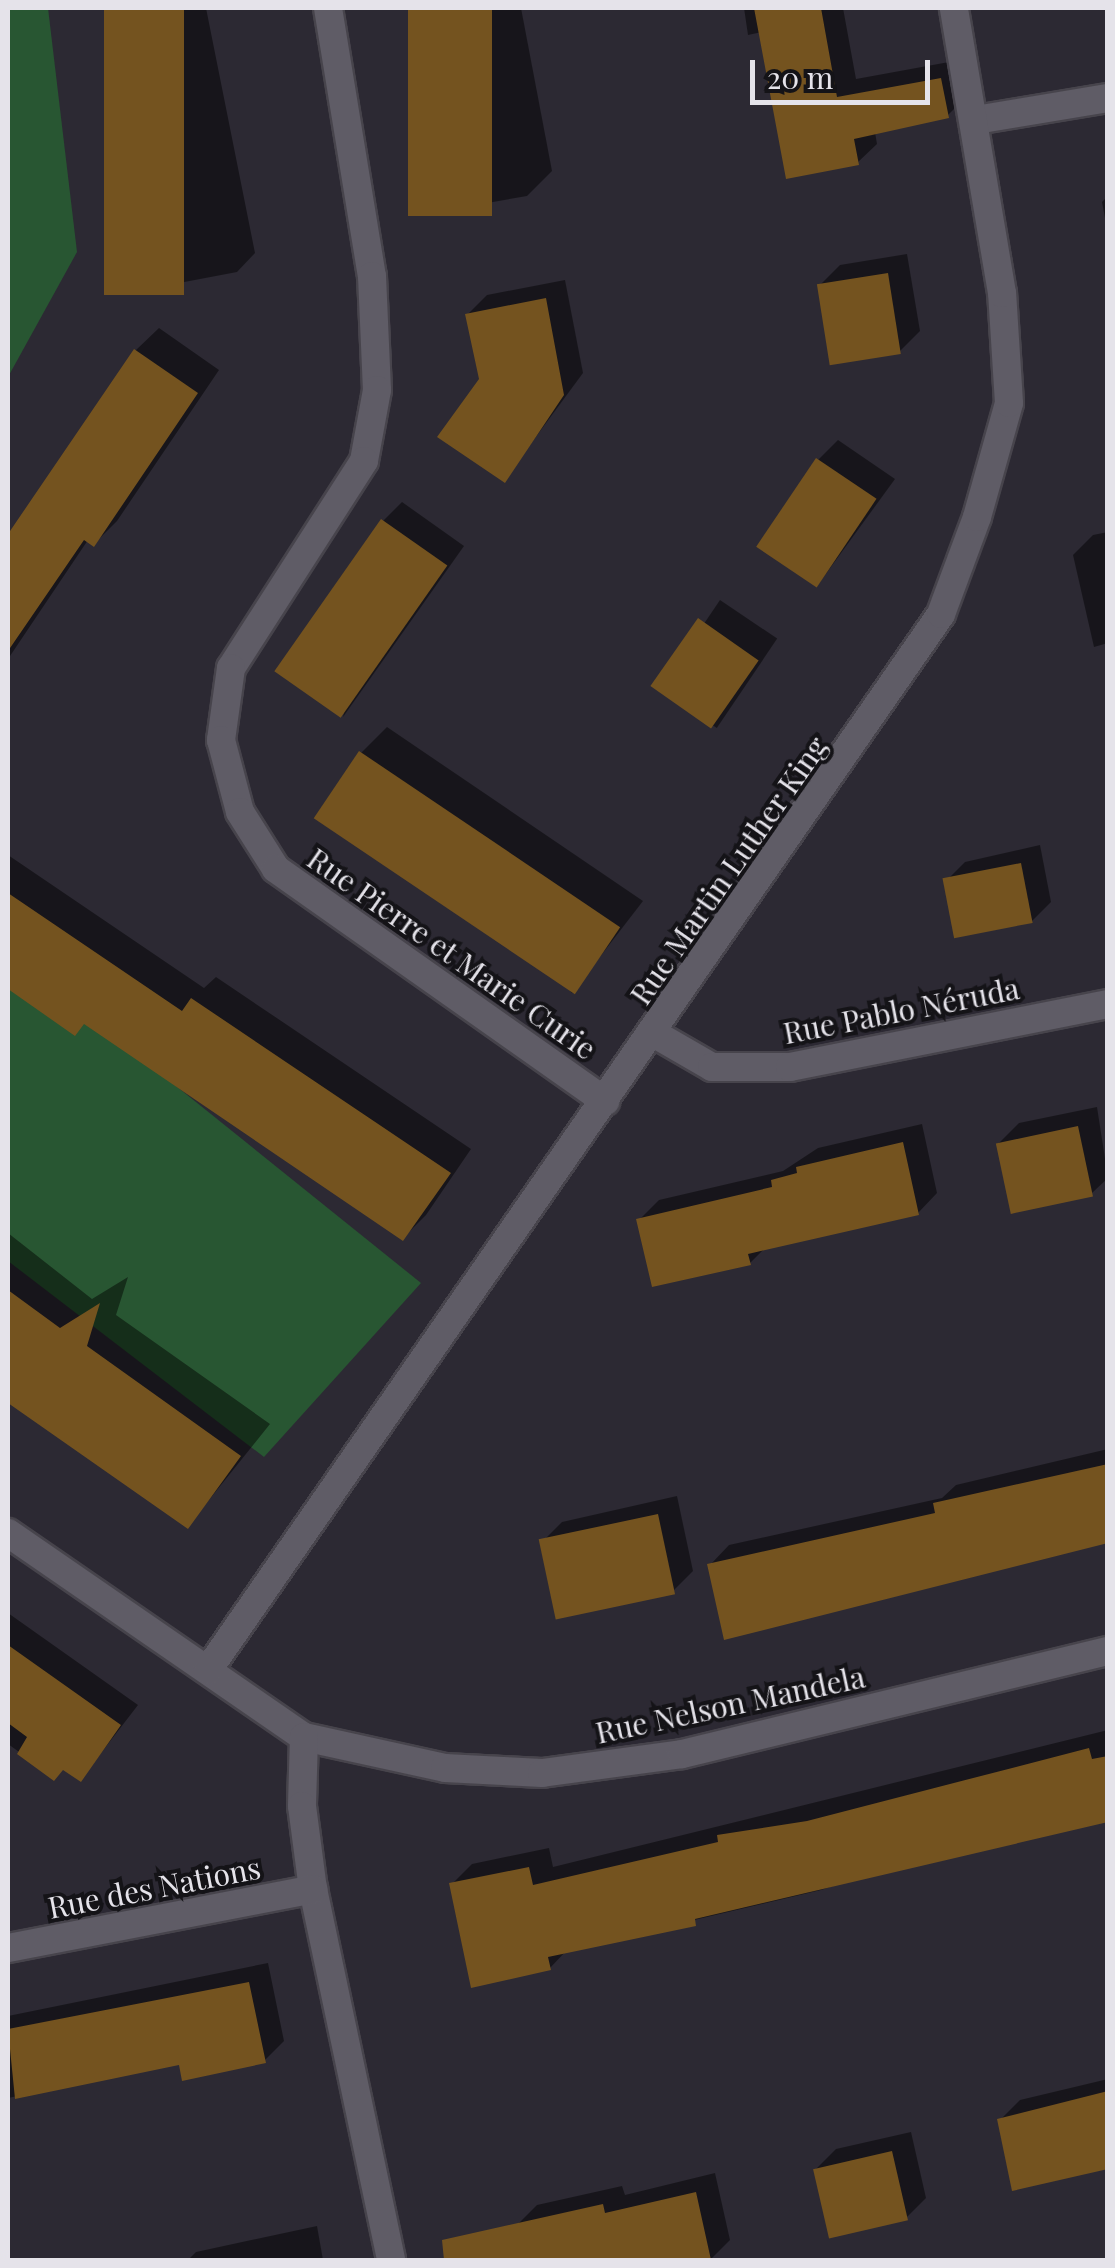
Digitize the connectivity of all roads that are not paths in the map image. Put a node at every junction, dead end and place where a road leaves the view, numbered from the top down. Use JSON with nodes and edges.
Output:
{"nodes":[{"id":1,"x":328,"y":8,"type":"edge"},
{"id":2,"x":954,"y":8,"type":"edge"},
{"id":3,"x":1108,"y":98,"type":"edge"},
{"id":4,"x":976,"y":120,"type":"junction"},
{"id":5,"x":1108,"y":1004,"type":"edge"},
{"id":6,"x":653,"y":1033,"type":"junction"},
{"id":7,"x":605,"y":1101,"type":"junction"},
{"id":8,"x":8,"y":1533,"type":"edge"},
{"id":9,"x":1108,"y":1651,"type":"edge"},
{"id":10,"x":208,"y":1670,"type":"junction"},
{"id":11,"x":304,"y":1737,"type":"junction"},
{"id":12,"x":313,"y":1889,"type":"junction"},
{"id":13,"x":8,"y":1948,"type":"edge"},
{"id":14,"x":391,"y":2260,"type":"edge"}],
"edges":[{"from":1,"to":7,"type":"street","name":"Rue Pierre et Marie Curie"},
{"from":2,"to":4,"type":"street","name":"Rue Martin Luther King"},
{"from":3,"to":4,"type":"street"},
{"from":4,"to":6,"type":"street","name":"Rue Martin Luther King"},
{"from":5,"to":6,"type":"street","name":"Rue Pablo Néruda"},
{"from":6,"to":7,"type":"street","name":"Rue Martin Luther King"},
{"from":7,"to":10,"type":"street","name":"Rue Martin Luther King"},
{"from":8,"to":10,"type":"street","name":"Rue Nelson Mandela"},
{"from":9,"to":11,"type":"street","name":"Rue Nelson Mandela"},
{"from":10,"to":11,"type":"street","name":"Rue Nelson Mandela"},
{"from":11,"to":12,"type":"street"},
{"from":12,"to":13,"type":"street","name":"Rue des Nations"},
{"from":12,"to":14,"type":"street"}]}
